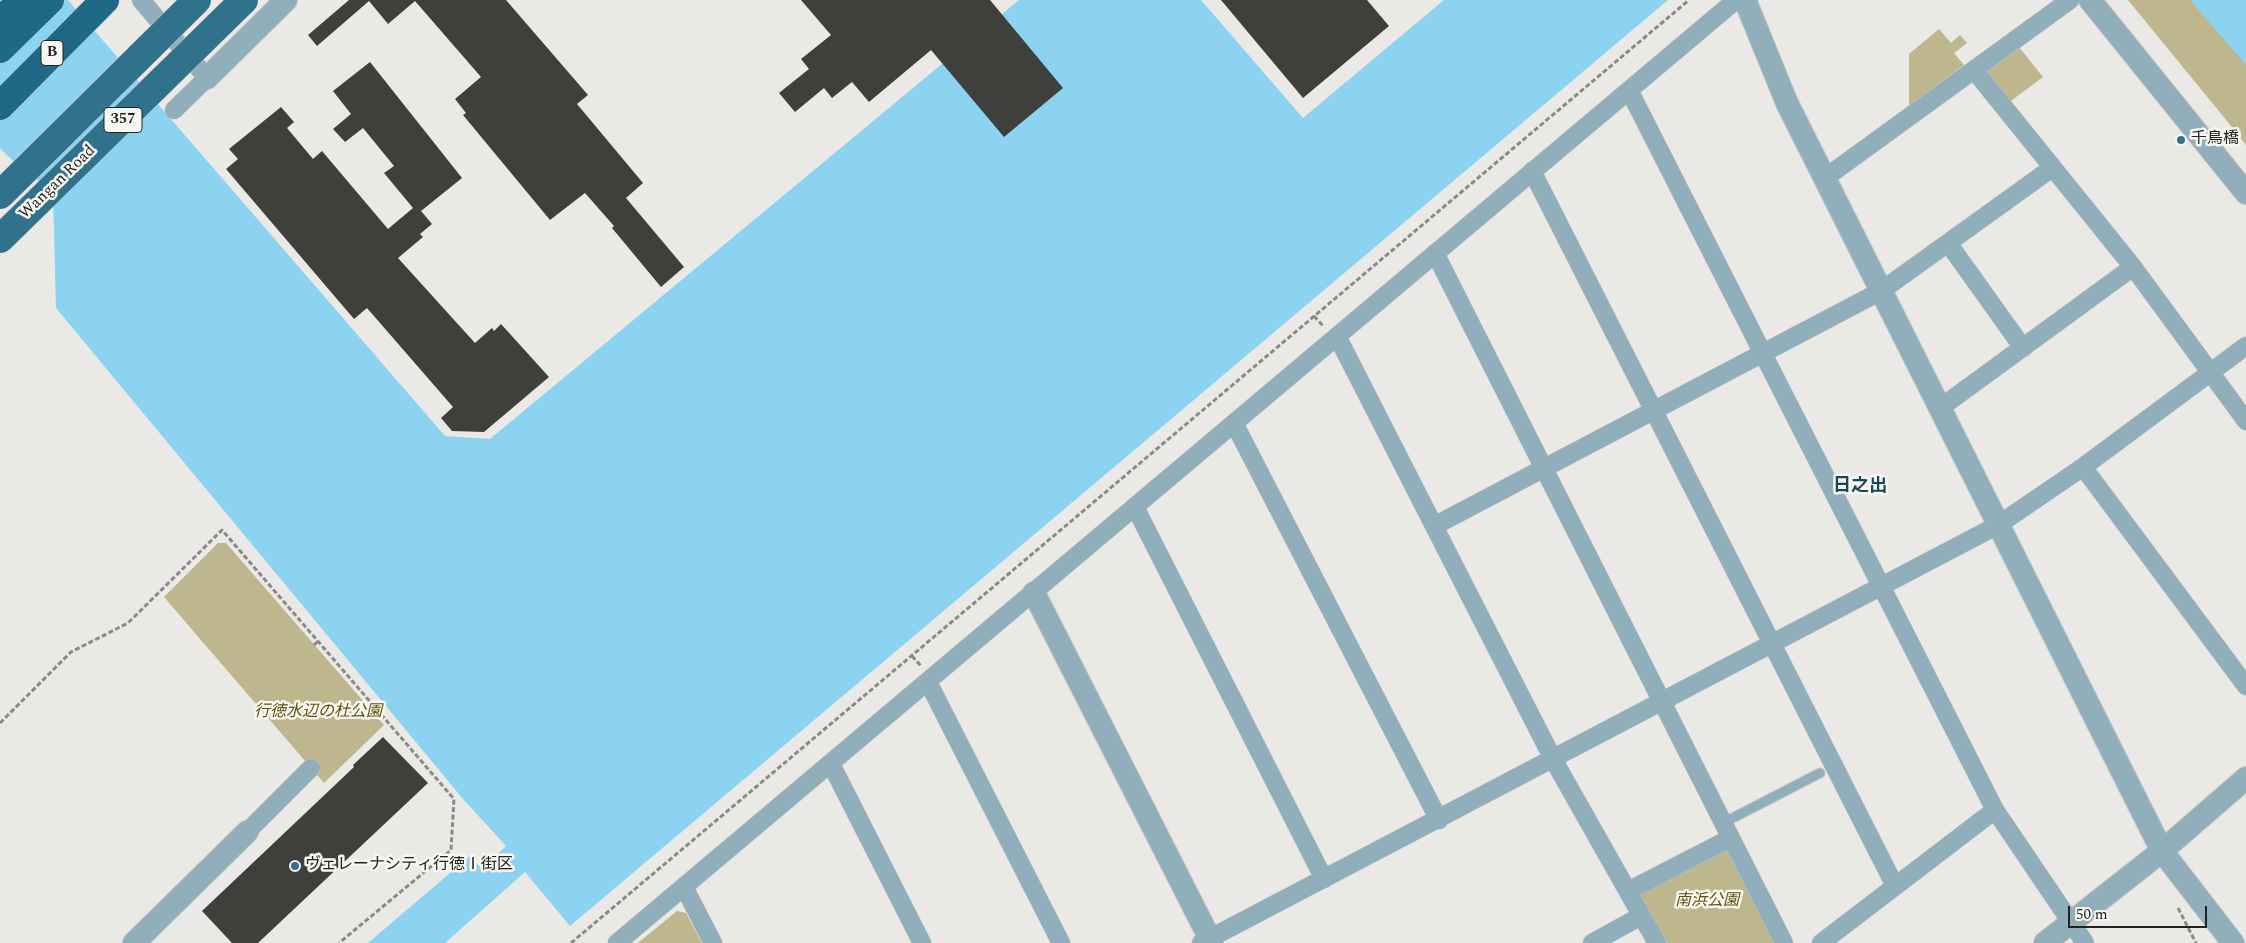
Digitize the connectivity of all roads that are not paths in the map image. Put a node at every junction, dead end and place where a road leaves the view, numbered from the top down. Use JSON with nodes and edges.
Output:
{"nodes":[{"id":1,"x":25,"y":0,"type":"edge"},
{"id":2,"x":50,"y":0,"type":"edge"},
{"id":3,"x":105,"y":0,"type":"edge"},
{"id":4,"x":141,"y":0,"type":"edge"},
{"id":5,"x":197,"y":0,"type":"edge"},
{"id":6,"x":244,"y":0,"type":"edge"},
{"id":7,"x":286,"y":0,"type":"edge"},
{"id":8,"x":1736,"y":0,"type":"edge"},
{"id":9,"x":1746,"y":0,"type":"edge"},
{"id":10,"x":2070,"y":0,"type":"edge"},
{"id":11,"x":2090,"y":0,"type":"edge"},
{"id":12,"x":0,"y":20,"type":"edge"},
{"id":13,"x":168,"y":28,"type":"junction"},
{"id":14,"x":0,"y":49,"type":"edge"},
{"id":15,"x":1974,"y":70,"type":"junction"},
{"id":16,"x":207,"y":78,"type":"junction"},
{"id":17,"x":1629,"y":90,"type":"junction"},
{"id":18,"x":0,"y":106,"type":"edge"},
{"id":19,"x":174,"y":110,"type":"dead end"},
{"id":20,"x":2052,"y":168,"type":"junction"},
{"id":21,"x":1532,"y":171,"type":"junction"},
{"id":22,"x":1825,"y":178,"type":"junction"},
{"id":23,"x":2246,"y":193,"type":"edge"},
{"id":24,"x":0,"y":195,"type":"edge"},
{"id":25,"x":0,"y":224,"type":"edge"},
{"id":26,"x":0,"y":239,"type":"edge"},
{"id":27,"x":1948,"y":242,"type":"junction"},
{"id":28,"x":1435,"y":254,"type":"junction"},
{"id":29,"x":2133,"y":267,"type":"junction"},
{"id":30,"x":1881,"y":291,"type":"junction"},
{"id":31,"x":1337,"y":336,"type":"junction"},
{"id":32,"x":2246,"y":346,"type":"edge"},
{"id":33,"x":2023,"y":348,"type":"junction"},
{"id":34,"x":1763,"y":353,"type":"junction"},
{"id":35,"x":2210,"y":373,"type":"junction"},
{"id":36,"x":1940,"y":408,"type":"junction"},
{"id":37,"x":1654,"y":410,"type":"junction"},
{"id":38,"x":2246,"y":421,"type":"edge"},
{"id":39,"x":1234,"y":422,"type":"junction"},
{"id":40,"x":2083,"y":467,"type":"junction"},
{"id":41,"x":1544,"y":468,"type":"junction"},
{"id":42,"x":1134,"y":508,"type":"junction"},
{"id":43,"x":1998,"y":525,"type":"junction"},
{"id":44,"x":1434,"y":526,"type":"junction"},
{"id":45,"x":1881,"y":587,"type":"junction"},
{"id":46,"x":1034,"y":593,"type":"junction"},
{"id":47,"x":1772,"y":644,"type":"junction"},
{"id":48,"x":928,"y":682,"type":"junction"},
{"id":49,"x":2246,"y":686,"type":"edge"},
{"id":50,"x":1662,"y":702,"type":"junction"},
{"id":51,"x":1553,"y":759,"type":"junction"},
{"id":52,"x":831,"y":764,"type":"junction"},
{"id":53,"x":311,"y":768,"type":"dead end"},
{"id":54,"x":1820,"y":773,"type":"dead end"},
{"id":55,"x":2246,"y":778,"type":"edge"},
{"id":56,"x":1995,"y":810,"type":"junction"},
{"id":57,"x":1439,"y":820,"type":"junction"},
{"id":58,"x":1727,"y":830,"type":"junction"},
{"id":59,"x":247,"y":832,"type":"joint"},
{"id":60,"x":2162,"y":851,"type":"junction"},
{"id":61,"x":1324,"y":879,"type":"junction"},
{"id":62,"x":1895,"y":886,"type":"junction"},
{"id":63,"x":684,"y":887,"type":"junction"},
{"id":64,"x":1628,"y":891,"type":"junction"},
{"id":65,"x":1641,"y":916,"type":"junction"},
{"id":66,"x":2072,"y":922,"type":"junction"},
{"id":67,"x":1207,"y":941,"type":"edge"},
{"id":68,"x":134,"y":943,"type":"edge"},
{"id":69,"x":617,"y":943,"type":"edge"},
{"id":70,"x":713,"y":943,"type":"edge"},
{"id":71,"x":922,"y":943,"type":"edge"},
{"id":72,"x":1061,"y":943,"type":"edge"},
{"id":73,"x":1592,"y":943,"type":"edge"},
{"id":74,"x":1656,"y":943,"type":"edge"},
{"id":75,"x":1784,"y":943,"type":"edge"},
{"id":76,"x":1821,"y":943,"type":"edge"},
{"id":77,"x":2045,"y":943,"type":"edge"},
{"id":78,"x":2086,"y":943,"type":"edge"},
{"id":79,"x":2233,"y":943,"type":"edge"}],
"edges":[{"from":1,"to":12,"type":"highway"},
{"from":2,"to":14,"type":"highway","number":"B"},
{"from":3,"to":18,"type":"highway","number":"B"},
{"from":4,"to":16,"type":"street"},
{"from":5,"to":13,"type":"highway","number":"357","bridge":true},
{"from":6,"to":26,"type":"highway","name":"Wangan Road","number":"357","bridge":true},
{"from":7,"to":16,"type":"street"},
{"from":8,"to":17,"type":"street"},
{"from":9,"to":22,"type":"street"},
{"from":10,"to":15,"type":"street"},
{"from":11,"to":23,"type":"street"},
{"from":13,"to":24,"type":"highway","number":"357","bridge":true},
{"from":13,"to":25,"type":"highway","bridge":true},
{"from":15,"to":20,"type":"street"},
{"from":15,"to":22,"type":"street"},
{"from":16,"to":19,"type":"street"},
{"from":17,"to":21,"type":"street"},
{"from":17,"to":34,"type":"street"},
{"from":20,"to":27,"type":"street"},
{"from":20,"to":29,"type":"street"},
{"from":21,"to":28,"type":"street"},
{"from":21,"to":37,"type":"street"},
{"from":22,"to":30,"type":"street"},
{"from":27,"to":30,"type":"street"},
{"from":27,"to":33,"type":"street"},
{"from":28,"to":31,"type":"street"},
{"from":28,"to":41,"type":"street"},
{"from":29,"to":33,"type":"street"},
{"from":29,"to":35,"type":"street"},
{"from":30,"to":34,"type":"street"},
{"from":30,"to":36,"type":"street"},
{"from":31,"to":39,"type":"street"},
{"from":31,"to":44,"type":"street"},
{"from":32,"to":35,"type":"street"},
{"from":33,"to":36,"type":"street"},
{"from":34,"to":37,"type":"street"},
{"from":34,"to":45,"type":"street"},
{"from":35,"to":38,"type":"street"},
{"from":35,"to":40,"type":"street"},
{"from":36,"to":43,"type":"street"},
{"from":37,"to":41,"type":"street"},
{"from":37,"to":47,"type":"street"},
{"from":39,"to":42,"type":"street"},
{"from":39,"to":57,"type":"street"},
{"from":40,"to":43,"type":"street"},
{"from":40,"to":49,"type":"street"},
{"from":41,"to":44,"type":"street"},
{"from":41,"to":50,"type":"street"},
{"from":42,"to":46,"type":"street"},
{"from":42,"to":61,"type":"street"},
{"from":43,"to":45,"type":"street"},
{"from":43,"to":60,"type":"street"},
{"from":44,"to":51,"type":"street"},
{"from":45,"to":47,"type":"street"},
{"from":45,"to":56,"type":"street"},
{"from":46,"to":48,"type":"street"},
{"from":46,"to":67,"type":"street"},
{"from":47,"to":50,"type":"street"},
{"from":47,"to":62,"type":"street"},
{"from":48,"to":52,"type":"street"},
{"from":48,"to":72,"type":"street"},
{"from":50,"to":51,"type":"street"},
{"from":50,"to":58,"type":"street"},
{"from":51,"to":57,"type":"street"},
{"from":51,"to":64,"type":"street"},
{"from":52,"to":63,"type":"street"},
{"from":52,"to":71,"type":"street"},
{"from":53,"to":59,"type":"street"},
{"from":54,"to":58,"type":"lane"},
{"from":55,"to":60,"type":"street"},
{"from":56,"to":62,"type":"street"},
{"from":56,"to":66,"type":"street"},
{"from":57,"to":61,"type":"street"},
{"from":58,"to":64,"type":"street"},
{"from":58,"to":75,"type":"street"},
{"from":59,"to":68,"type":"street"},
{"from":60,"to":66,"type":"street"},
{"from":60,"to":79,"type":"street"},
{"from":61,"to":67,"type":"street"},
{"from":62,"to":76,"type":"street"},
{"from":63,"to":69,"type":"street"},
{"from":63,"to":70,"type":"street"},
{"from":64,"to":65,"type":"street"},
{"from":65,"to":73,"type":"street"},
{"from":65,"to":74,"type":"street"},
{"from":66,"to":77,"type":"street"},
{"from":66,"to":78,"type":"street"}]}
